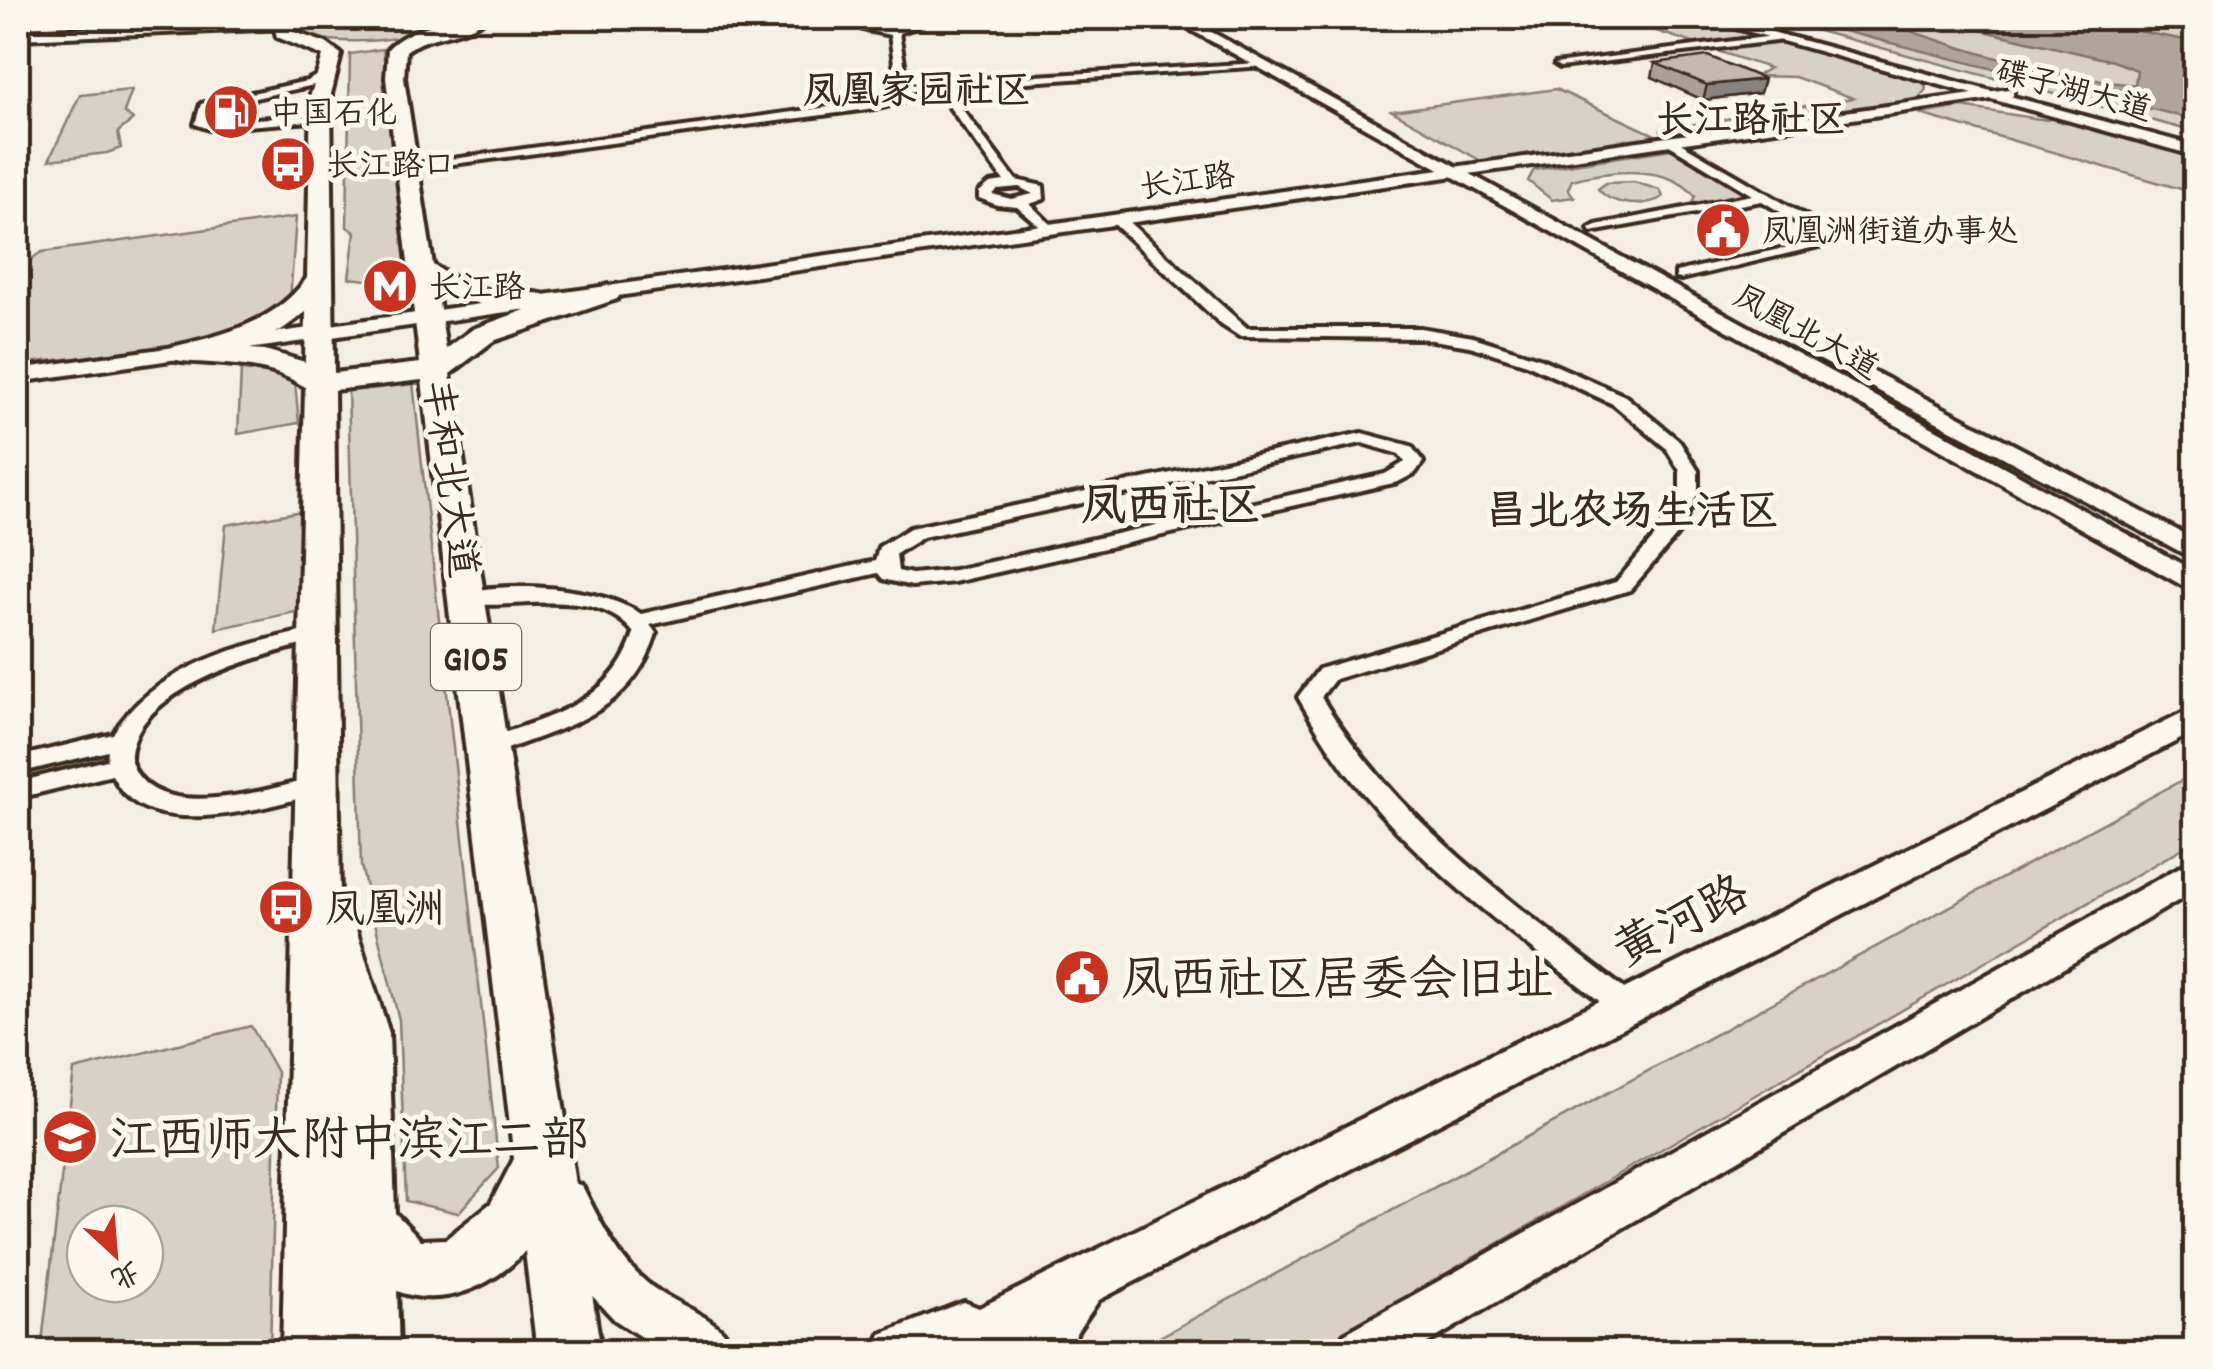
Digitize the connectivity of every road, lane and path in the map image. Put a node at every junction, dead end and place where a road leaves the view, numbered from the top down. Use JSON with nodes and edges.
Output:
{"nodes":[{"id":1,"x":478,"y":18,"type":"edge"},
{"id":2,"x":1176,"y":18,"type":"edge"},
{"id":3,"x":1198,"y":18,"type":"edge"},
{"id":4,"x":1707,"y":18,"type":"edge"},
{"id":5,"x":1730,"y":18,"type":"edge"},
{"id":6,"x":288,"y":21,"type":"edge"},
{"id":7,"x":892,"y":24,"type":"edge"},
{"id":8,"x":18,"y":35,"type":"edge"},
{"id":9,"x":1782,"y":38,"type":"junction"},
{"id":10,"x":334,"y":56,"type":"junction"},
{"id":11,"x":1560,"y":64,"type":"dead end"},
{"id":12,"x":1260,"y":66,"type":"junction"},
{"id":13,"x":922,"y":87,"type":"junction"},
{"id":14,"x":2000,"y":94,"type":"junction"},
{"id":15,"x":321,"y":118,"type":"junction"},
{"id":16,"x":1670,"y":142,"type":"junction"},
{"id":17,"x":2196,"y":148,"type":"edge"},
{"id":18,"x":408,"y":166,"type":"junction"},
{"id":19,"x":1482,"y":168,"type":"junction"},
{"id":20,"x":1454,"y":172,"type":"junction"},
{"id":21,"x":1012,"y":183,"type":"junction"},
{"id":22,"x":1763,"y":197,"type":"junction"},
{"id":23,"x":1021,"y":203,"type":"junction"},
{"id":24,"x":1118,"y":220,"type":"junction"},
{"id":25,"x":1596,"y":229,"type":"junction"},
{"id":26,"x":1048,"y":230,"type":"junction"},
{"id":27,"x":320,"y":233,"type":"junction"},
{"id":28,"x":423,"y":270,"type":"junction"},
{"id":29,"x":1681,"y":275,"type":"junction"},
{"id":30,"x":320,"y":280,"type":"junction"},
{"id":31,"x":608,"y":293,"type":"junction"},
{"id":32,"x":544,"y":302,"type":"junction"},
{"id":33,"x":430,"y":318,"type":"junction"},
{"id":34,"x":332,"y":332,"type":"junction"},
{"id":35,"x":186,"y":353,"type":"junction"},
{"id":36,"x":437,"y":370,"type":"junction"},
{"id":37,"x":18,"y":376,"type":"edge"},
{"id":38,"x":319,"y":383,"type":"junction"},
{"id":39,"x":2196,"y":552,"type":"edge"},
{"id":40,"x":887,"y":570,"type":"junction"},
{"id":41,"x":2196,"y":584,"type":"edge"},
{"id":42,"x":468,"y":597,"type":"junction"},
{"id":43,"x":642,"y":627,"type":"junction"},
{"id":44,"x":318,"y":634,"type":"junction"},
{"id":45,"x":2196,"y":717,"type":"edge"},
{"id":46,"x":488,"y":748,"type":"junction"},
{"id":47,"x":120,"y":752,"type":"junction"},
{"id":48,"x":18,"y":765,"type":"edge"},
{"id":49,"x":317,"y":785,"type":"junction"},
{"id":50,"x":18,"y":790,"type":"edge"},
{"id":51,"x":2196,"y":872,"type":"edge"},
{"id":52,"x":317,"y":878,"type":"junction"},
{"id":53,"x":1626,"y":1006,"type":"junction"},
{"id":54,"x":543,"y":1158,"type":"junction"},
{"id":55,"x":365,"y":1221,"type":"junction"},
{"id":56,"x":1090,"y":1278,"type":"junction"},
{"id":57,"x":314,"y":1352,"type":"edge"},
{"id":58,"x":367,"y":1352,"type":"edge"},
{"id":59,"x":569,"y":1352,"type":"edge"},
{"id":60,"x":711,"y":1352,"type":"edge"},
{"id":61,"x":899,"y":1352,"type":"edge"},
{"id":62,"x":945,"y":1352,"type":"edge"},
{"id":63,"x":1048,"y":1352,"type":"edge"},
{"id":64,"x":1362,"y":1352,"type":"edge"}],
"edges":[{"from":1,"to":18,"type":"highway","name":"丰和北大道","number":"G105"},
{"from":2,"to":12,"type":"main road","name":"凤凰北大道"},
{"from":3,"to":19,"type":"main road","name":"凤凰北大道"},
{"from":4,"to":9,"type":"main road","name":"碟子湖大道"},
{"from":5,"to":14,"type":"main road","name":"碟子湖大道"},
{"from":6,"to":8,"type":"main road"},
{"from":6,"to":10,"type":"highway"},
{"from":7,"to":13,"type":"street"},
{"from":9,"to":11,"type":"street"},
{"from":9,"to":14,"type":"main road","name":"碟子湖大道"},
{"from":10,"to":15,"type":"highway"},
{"from":10,"to":15,"type":"street"},
{"from":12,"to":13,"type":"street"},
{"from":12,"to":20,"type":"main road","name":"凤凰北大道"},
{"from":13,"to":18,"type":"street"},
{"from":13,"to":21,"type":"street"},
{"from":14,"to":16,"type":"street","name":"长江路"},
{"from":14,"to":17,"type":"main road","name":"碟子湖大道"},
{"from":15,"to":27,"type":"highway"},
{"from":16,"to":19,"type":"street","name":"长江路"},
{"from":16,"to":22,"type":"street"},
{"from":18,"to":28,"type":"highway","name":"丰和北大道","number":"G105"},
{"from":19,"to":20,"type":"street","name":"长江路"},
{"from":19,"to":25,"type":"main road","name":"凤凰北大道"},
{"from":20,"to":24,"type":"street","name":"长江路"},
{"from":20,"to":41,"type":"main road","name":"凤凰北大道"},
{"from":21,"to":23,"type":"street"},
{"from":21,"to":23,"type":"street"},
{"from":22,"to":25,"type":"street"},
{"from":22,"to":29,"type":"street"},
{"from":23,"to":26,"type":"street"},
{"from":24,"to":26,"type":"street","name":"长江路"},
{"from":24,"to":53,"type":"street"},
{"from":25,"to":29,"type":"main road","name":"凤凰北大道"},
{"from":26,"to":31,"type":"street","name":"长江路"},
{"from":27,"to":30,"type":"highway"},
{"from":27,"to":34,"type":"highway"},
{"from":28,"to":32,"type":"highway"},
{"from":28,"to":33,"type":"highway","name":"丰和北大道","number":"G105"},
{"from":29,"to":39,"type":"main road","name":"凤凰北大道"},
{"from":30,"to":34,"type":"highway"},
{"from":30,"to":35,"type":"highway"},
{"from":31,"to":32,"type":"street","name":"长江路"},
{"from":31,"to":36,"type":"highway"},
{"from":32,"to":33,"type":"street","name":"长江路"},
{"from":33,"to":34,"type":"street","name":"长江路"},
{"from":33,"to":36,"type":"highway","name":"丰和北大道","number":"G105"},
{"from":34,"to":35,"type":"street","name":"长江路"},
{"from":34,"to":38,"type":"highway"},
{"from":35,"to":37,"type":"street","name":"长江路"},
{"from":35,"to":38,"type":"highway"},
{"from":36,"to":38,"type":"highway"},
{"from":36,"to":42,"type":"highway","name":"丰和北大道","number":"G105"},
{"from":38,"to":44,"type":"highway"},
{"from":40,"to":40,"type":"street"},
{"from":40,"to":43,"type":"street"},
{"from":42,"to":43,"type":"street"},
{"from":42,"to":46,"type":"highway","name":"丰和北大道","number":"G105"},
{"from":43,"to":46,"type":"street"},
{"from":44,"to":47,"type":"street"},
{"from":44,"to":49,"type":"highway"},
{"from":45,"to":53,"type":"main road","name":"黄河路"},
{"from":46,"to":54,"type":"highway","name":"丰和北大道","number":"G105"},
{"from":47,"to":48,"type":"street"},
{"from":47,"to":49,"type":"street"},
{"from":47,"to":50,"type":"street"},
{"from":49,"to":52,"type":"highway"},
{"from":51,"to":64,"type":"main road"},
{"from":52,"to":55,"type":"highway"},
{"from":52,"to":57,"type":"highway"},
{"from":53,"to":56,"type":"main road","name":"黄河路"},
{"from":54,"to":55,"type":"highway"},
{"from":54,"to":59,"type":"highway","name":"丰和北大道","number":"G105"},
{"from":54,"to":60,"type":"main road"},
{"from":55,"to":58,"type":"highway"},
{"from":56,"to":61,"type":"main road"},
{"from":56,"to":62,"type":"main road","name":"黄河路"},
{"from":56,"to":63,"type":"main road"}]}
